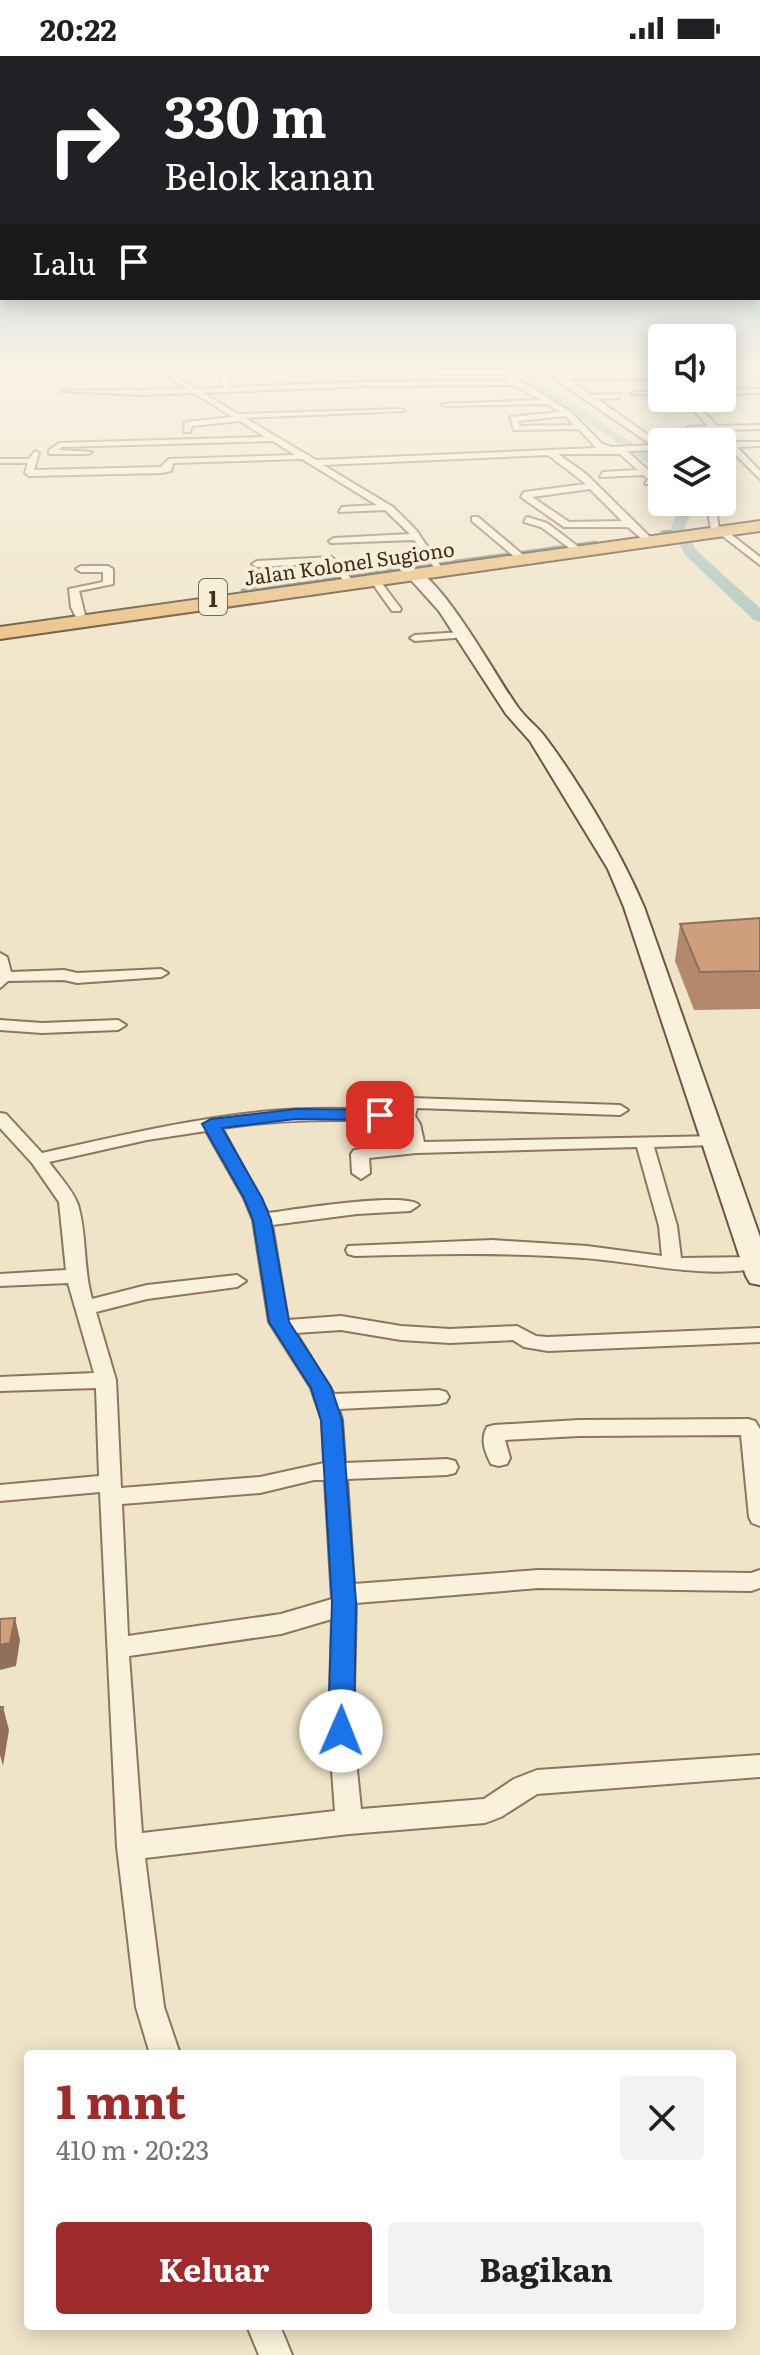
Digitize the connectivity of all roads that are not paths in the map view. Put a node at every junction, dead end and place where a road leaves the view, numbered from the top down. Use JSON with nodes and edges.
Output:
{"nodes":[{"id":1,"x":329,"y":473,"type":"edge"},
{"id":2,"x":579,"y":473,"type":"edge"},
{"id":3,"x":627,"y":473,"type":"edge"},
{"id":4,"x":603,"y":475,"type":"dead end"},
{"id":5,"x":583,"y":476,"type":"junction"},
{"id":6,"x":564,"y":477,"type":"dead end"},
{"id":7,"x":592,"y":486,"type":"junction"},
{"id":8,"x":387,"y":507,"type":"junction"},
{"id":9,"x":342,"y":510,"type":"dead end"},
{"id":10,"x":709,"y":516,"type":"edge"},
{"id":11,"x":475,"y":519,"type":"dead end"},
{"id":12,"x":527,"y":520,"type":"dead end"},
{"id":13,"x":629,"y":524,"type":"junction"},
{"id":14,"x":760,"y":525,"type":"edge"},
{"id":15,"x":706,"y":532,"type":"junction"},
{"id":16,"x":416,"y":537,"type":"junction"},
{"id":17,"x":654,"y":539,"type":"junction"},
{"id":18,"x":334,"y":541,"type":"dead end"},
{"id":19,"x":572,"y":546,"type":"junction"},
{"id":20,"x":516,"y":554,"type":"junction"},
{"id":21,"x":760,"y":562,"type":"edge"},
{"id":22,"x":257,"y":564,"type":"dead end"},
{"id":23,"x":81,"y":569,"type":"dead end"},
{"id":24,"x":428,"y":569,"type":"junction"},
{"id":25,"x":346,"y":577,"type":"junction"},
{"id":26,"x":375,"y":580,"type":"junction"},
{"id":27,"x":396,"y":609,"type":"dead end"},
{"id":28,"x":452,"y":609,"type":"junction"},
{"id":29,"x":80,"y":615,"type":"junction"},
{"id":30,"x":0,"y":628,"type":"edge"},
{"id":31,"x":463,"y":635,"type":"junction"},
{"id":32,"x":415,"y":638,"type":"dead end"},
{"id":33,"x":537,"y":738,"type":"junction"},
{"id":34,"x":0,"y":957,"type":"edge"},
{"id":35,"x":161,"y":973,"type":"dead end"},
{"id":36,"x":2,"y":980,"type":"edge"},
{"id":37,"x":0,"y":1025,"type":"edge"},
{"id":38,"x":118,"y":1025,"type":"dead end"},
{"id":39,"x":620,"y":1110,"type":"dead end"},
{"id":40,"x":407,"y":1116,"type":"junction"},
{"id":41,"x":0,"y":1118,"type":"edge"},
{"id":42,"x":211,"y":1124,"type":"junction"},
{"id":43,"x":713,"y":1140,"type":"junction"},
{"id":44,"x":644,"y":1141,"type":"junction"},
{"id":45,"x":416,"y":1148,"type":"junction"},
{"id":46,"x":38,"y":1159,"type":"junction"},
{"id":47,"x":361,"y":1173,"type":"dead end"},
{"id":48,"x":410,"y":1205,"type":"dead end"},
{"id":49,"x":262,"y":1220,"type":"junction"},
{"id":50,"x":355,"y":1250,"type":"dead end"},
{"id":51,"x":672,"y":1264,"type":"junction"},
{"id":52,"x":748,"y":1267,"type":"edge"},
{"id":53,"x":76,"y":1276,"type":"junction"},
{"id":54,"x":0,"y":1280,"type":"edge"},
{"id":55,"x":237,"y":1281,"type":"dead end"},
{"id":56,"x":85,"y":1308,"type":"junction"},
{"id":57,"x":281,"y":1327,"type":"junction"},
{"id":58,"x":760,"y":1335,"type":"edge"},
{"id":59,"x":106,"y":1380,"type":"junction"},
{"id":60,"x":0,"y":1384,"type":"edge"},
{"id":61,"x":439,"y":1397,"type":"dead end"},
{"id":62,"x":327,"y":1402,"type":"junction"},
{"id":63,"x":499,"y":1458,"type":"dead end"},
{"id":64,"x":447,"y":1467,"type":"dead end"},
{"id":65,"x":336,"y":1472,"type":"junction"},
{"id":66,"x":758,"y":1474,"type":"edge"},
{"id":67,"x":110,"y":1490,"type":"junction"},
{"id":68,"x":0,"y":1493,"type":"edge"},
{"id":69,"x":760,"y":1517,"type":"edge"},
{"id":70,"x":760,"y":1579,"type":"edge"},
{"id":71,"x":343,"y":1600,"type":"junction"},
{"id":72,"x":117,"y":1648,"type":"junction"},
{"id":73,"x":760,"y":1766,"type":"edge"},
{"id":74,"x":349,"y":1822,"type":"junction"},
{"id":75,"x":130,"y":1847,"type":"junction"},
{"id":76,"x":164,"y":2050,"type":"edge"},
{"id":77,"x":265,"y":2330,"type":"edge"},
{"id":78,"x":276,"y":2355,"type":"edge"}],
"edges":[{"from":1,"to":8,"type":"street"},
{"from":2,"to":5,"type":"street"},
{"from":3,"to":4,"type":"street"},
{"from":5,"to":6,"type":"street"},
{"from":5,"to":7,"type":"street"},
{"from":7,"to":13,"type":"street"},
{"from":7,"to":13,"type":"street"},
{"from":8,"to":9,"type":"street"},
{"from":8,"to":16,"type":"street"},
{"from":10,"to":15,"type":"street"},
{"from":11,"to":20,"type":"street"},
{"from":12,"to":19,"type":"street"},
{"from":13,"to":17,"type":"street"},
{"from":14,"to":15,"type":"highway","number":"1"},
{"from":15,"to":17,"type":"highway","number":"1"},
{"from":15,"to":21,"type":"street"},
{"from":16,"to":18,"type":"street"},
{"from":16,"to":24,"type":"street"},
{"from":17,"to":19,"type":"highway","name":"Jalan Kolonel Sugiono","number":"1"},
{"from":17,"to":24,"type":"highway","name":"Jalan Kolonel Sugiono","number":"1"},
{"from":19,"to":20,"type":"highway","name":"Jalan Kolonel Sugiono","number":"1"},
{"from":20,"to":24,"type":"highway","name":"Jalan Kolonel Sugiono","number":"1"},
{"from":22,"to":25,"type":"street"},
{"from":23,"to":29,"type":"street"},
{"from":24,"to":25,"type":"highway","number":"1"},
{"from":24,"to":26,"type":"highway","name":"Jalan Kolonel Sugiono","number":"1"},
{"from":24,"to":28,"type":"main road"},
{"from":25,"to":29,"type":"highway","number":"1"},
{"from":26,"to":27,"type":"street"},
{"from":26,"to":30,"type":"highway","name":"Jalan Kolonel Sugiono","number":"1"},
{"from":28,"to":31,"type":"main road"},
{"from":28,"to":33,"type":"main road"},
{"from":29,"to":30,"type":"highway","number":"1"},
{"from":31,"to":32,"type":"street"},
{"from":31,"to":33,"type":"main road"},
{"from":33,"to":43,"type":"main road"},
{"from":34,"to":36,"type":"street"},
{"from":35,"to":36,"type":"street"},
{"from":37,"to":38,"type":"street"},
{"from":39,"to":40,"type":"street"},
{"from":40,"to":42,"type":"street"},
{"from":40,"to":45,"type":"street"},
{"from":41,"to":46,"type":"street"},
{"from":42,"to":46,"type":"street"},
{"from":42,"to":49,"type":"street"},
{"from":43,"to":44,"type":"street"},
{"from":43,"to":52,"type":"main road"},
{"from":44,"to":45,"type":"street"},
{"from":44,"to":51,"type":"street"},
{"from":45,"to":47,"type":"street"},
{"from":46,"to":53,"type":"street"},
{"from":48,"to":49,"type":"street"},
{"from":49,"to":57,"type":"street"},
{"from":50,"to":51,"type":"street"},
{"from":51,"to":52,"type":"street"},
{"from":53,"to":54,"type":"street"},
{"from":53,"to":56,"type":"street"},
{"from":55,"to":56,"type":"street"},
{"from":56,"to":59,"type":"street"},
{"from":57,"to":58,"type":"street"},
{"from":57,"to":62,"type":"street"},
{"from":59,"to":60,"type":"street"},
{"from":59,"to":67,"type":"street"},
{"from":61,"to":62,"type":"street"},
{"from":62,"to":65,"type":"street"},
{"from":63,"to":66,"type":"street"},
{"from":64,"to":65,"type":"street"},
{"from":65,"to":67,"type":"street"},
{"from":65,"to":71,"type":"street"},
{"from":66,"to":69,"type":"street"},
{"from":67,"to":68,"type":"street"},
{"from":67,"to":72,"type":"street"},
{"from":70,"to":71,"type":"street"},
{"from":71,"to":72,"type":"street"},
{"from":71,"to":74,"type":"street"},
{"from":72,"to":75,"type":"street"},
{"from":73,"to":74,"type":"street"},
{"from":74,"to":75,"type":"street"},
{"from":75,"to":76,"type":"street"},
{"from":77,"to":78,"type":"street"}]}
